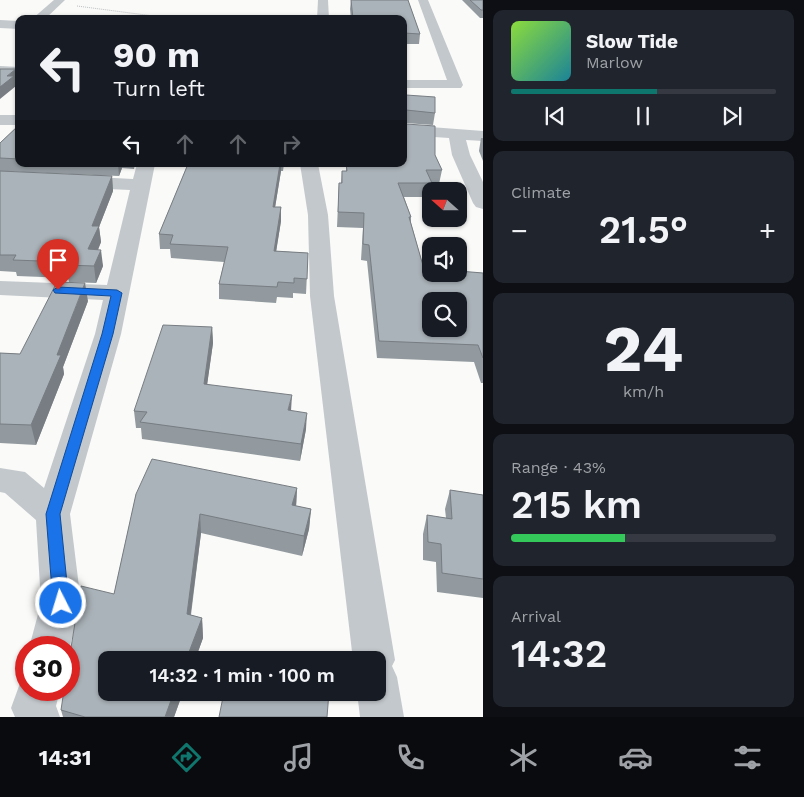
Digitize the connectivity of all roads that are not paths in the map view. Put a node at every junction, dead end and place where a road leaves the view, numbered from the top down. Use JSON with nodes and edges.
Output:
{"nodes":[{"id":1,"x":323,"y":0,"type":"edge"},
{"id":2,"x":423,"y":0,"type":"edge"},
{"id":3,"x":58,"y":2,"type":"edge"},
{"id":4,"x":43,"y":15,"type":"edge"},
{"id":5,"x":323,"y":15,"type":"edge"},
{"id":6,"x":0,"y":24,"type":"edge"},
{"id":7,"x":15,"y":25,"type":"edge"},
{"id":8,"x":0,"y":70,"type":"edge"},
{"id":9,"x":15,"y":71,"type":"edge"},
{"id":10,"x":407,"y":84,"type":"edge"},
{"id":11,"x":0,"y":120,"type":"edge"},
{"id":12,"x":15,"y":120,"type":"edge"},
{"id":13,"x":407,"y":130,"type":"edge"},
{"id":14,"x":456,"y":134,"type":"junction"},
{"id":15,"x":483,"y":136,"type":"edge"},
{"id":16,"x":309,"y":167,"type":"edge"},
{"id":17,"x":143,"y":174,"type":"edge"},
{"id":18,"x":0,"y":178,"type":"edge"},
{"id":19,"x":483,"y":203,"type":"edge"},
{"id":20,"x":0,"y":288,"type":"edge"},
{"id":21,"x":117,"y":293,"type":"junction"},
{"id":22,"x":0,"y":480,"type":"edge"},
{"id":23,"x":53,"y":514,"type":"junction"},
{"id":24,"x":52,"y":636,"type":"edge"},
{"id":25,"x":373,"y":651,"type":"edge"},
{"id":26,"x":380,"y":701,"type":"edge"},
{"id":27,"x":382,"y":717,"type":"edge"}],
"edges":[{"from":1,"to":5,"type":"street"},
{"from":2,"to":10,"type":"street"},
{"from":3,"to":4,"type":"street"},
{"from":6,"to":7,"type":"street"},
{"from":8,"to":9,"type":"street"},
{"from":11,"to":12,"type":"street"},
{"from":13,"to":14,"type":"street"},
{"from":14,"to":15,"type":"street"},
{"from":14,"to":19,"type":"street"},
{"from":16,"to":25,"type":"street"},
{"from":17,"to":18,"type":"street"},
{"from":17,"to":21,"type":"street"},
{"from":20,"to":21,"type":"street"},
{"from":21,"to":23,"type":"street"},
{"from":22,"to":23,"type":"street"},
{"from":23,"to":24,"type":"street"},
{"from":26,"to":27,"type":"street"}]}
